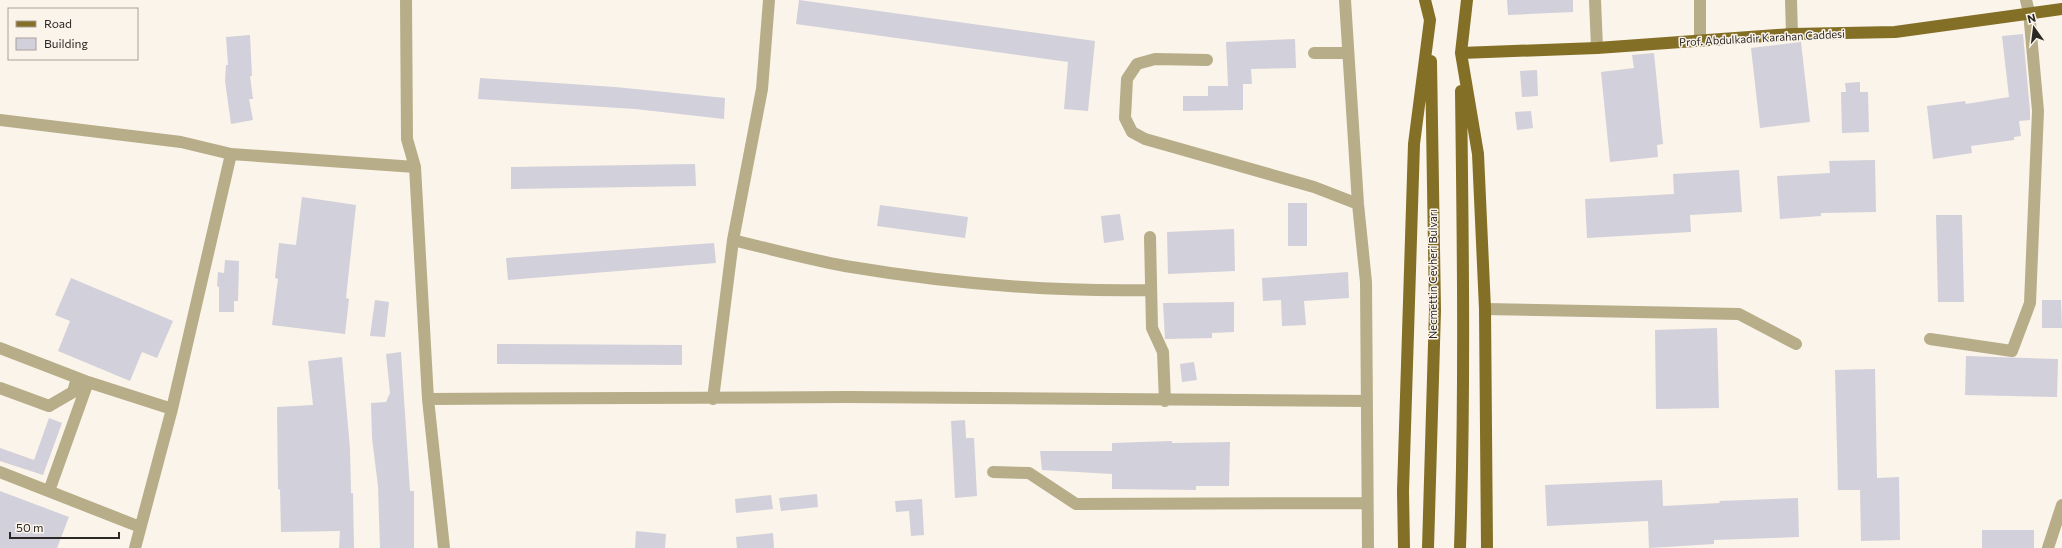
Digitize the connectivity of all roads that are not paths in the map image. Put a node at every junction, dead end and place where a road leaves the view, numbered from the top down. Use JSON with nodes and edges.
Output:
{"nodes":[{"id":1,"x":406,"y":0,"type":"edge"},
{"id":2,"x":769,"y":0,"type":"edge"},
{"id":3,"x":1345,"y":0,"type":"edge"},
{"id":4,"x":1425,"y":0,"type":"edge"},
{"id":5,"x":1430,"y":0,"type":"edge"},
{"id":6,"x":1460,"y":0,"type":"edge"},
{"id":7,"x":1467,"y":0,"type":"edge"},
{"id":8,"x":1595,"y":0,"type":"edge"},
{"id":9,"x":1700,"y":0,"type":"edge"},
{"id":10,"x":1791,"y":0,"type":"edge"},
{"id":11,"x":2026,"y":0,"type":"edge"},
{"id":12,"x":2062,"y":9,"type":"edge"},
{"id":13,"x":2029,"y":12,"type":"junction"},
{"id":14,"x":1430,"y":20,"type":"junction"},
{"id":15,"x":1792,"y":34,"type":"junction"},
{"id":16,"x":1700,"y":41,"type":"junction"},
{"id":17,"x":1597,"y":48,"type":"junction"},
{"id":18,"x":1314,"y":53,"type":"dead end"},
{"id":19,"x":1347,"y":53,"type":"junction"},
{"id":20,"x":1461,"y":53,"type":"junction"},
{"id":21,"x":1207,"y":60,"type":"dead end"},
{"id":22,"x":0,"y":120,"type":"edge"},
{"id":23,"x":231,"y":154,"type":"junction"},
{"id":24,"x":415,"y":167,"type":"junction"},
{"id":25,"x":1358,"y":204,"type":"junction"},
{"id":26,"x":1150,"y":237,"type":"dead end"},
{"id":27,"x":733,"y":240,"type":"junction"},
{"id":28,"x":1152,"y":290,"type":"junction"},
{"id":29,"x":1486,"y":309,"type":"junction"},
{"id":30,"x":1930,"y":339,"type":"dead end"},
{"id":31,"x":1796,"y":344,"type":"dead end"},
{"id":32,"x":0,"y":348,"type":"edge"},
{"id":33,"x":83,"y":380,"type":"junction"},
{"id":34,"x":0,"y":388,"type":"edge"},
{"id":35,"x":428,"y":399,"type":"junction"},
{"id":36,"x":713,"y":399,"type":"junction"},
{"id":37,"x":1165,"y":401,"type":"junction"},
{"id":38,"x":1367,"y":401,"type":"junction"},
{"id":39,"x":172,"y":409,"type":"junction"},
{"id":40,"x":0,"y":472,"type":"edge"},
{"id":41,"x":993,"y":472,"type":"dead end"},
{"id":42,"x":49,"y":492,"type":"junction"},
{"id":43,"x":1367,"y":503,"type":"junction"},
{"id":44,"x":2062,"y":505,"type":"edge"},
{"id":45,"x":140,"y":527,"type":"junction"},
{"id":46,"x":134,"y":548,"type":"edge"},
{"id":47,"x":444,"y":548,"type":"edge"},
{"id":48,"x":1368,"y":548,"type":"edge"},
{"id":49,"x":1404,"y":548,"type":"edge"},
{"id":50,"x":1428,"y":548,"type":"edge"},
{"id":51,"x":1460,"y":548,"type":"edge"},
{"id":52,"x":1487,"y":548,"type":"edge"},
{"id":53,"x":2048,"y":548,"type":"edge"}],
"edges":[{"from":1,"to":24,"type":"street"},
{"from":2,"to":27,"type":"street"},
{"from":3,"to":19,"type":"street"},
{"from":4,"to":14,"type":"main road"},
{"from":5,"to":14,"type":"main road","name":"Necmettin Cevheri Bulvarı"},
{"from":6,"to":20,"type":"main road"},
{"from":7,"to":20,"type":"main road"},
{"from":8,"to":17,"type":"street"},
{"from":9,"to":16,"type":"street"},
{"from":10,"to":15,"type":"street"},
{"from":11,"to":13,"type":"street"},
{"from":12,"to":13,"type":"main road","name":"Prof. Abdulkadir Karahan Caddesi"},
{"from":13,"to":15,"type":"main road","name":"Prof. Abdulkadir Karahan Caddesi"},
{"from":13,"to":30,"type":"street"},
{"from":14,"to":49,"type":"main road"},
{"from":14,"to":50,"type":"main road","name":"Necmettin Cevheri Bulvarı"},
{"from":15,"to":16,"type":"main road","name":"Prof. Abdulkadir Karahan Caddesi"},
{"from":16,"to":17,"type":"main road","name":"Prof. Abdulkadir Karahan Caddesi"},
{"from":17,"to":20,"type":"main road","name":"Prof. Abdulkadir Karahan Caddesi"},
{"from":18,"to":19,"type":"street"},
{"from":19,"to":25,"type":"street"},
{"from":20,"to":29,"type":"main road"},
{"from":20,"to":51,"type":"main road"},
{"from":21,"to":25,"type":"street"},
{"from":22,"to":23,"type":"street"},
{"from":23,"to":24,"type":"street"},
{"from":23,"to":39,"type":"street"},
{"from":24,"to":35,"type":"street"},
{"from":25,"to":38,"type":"street"},
{"from":26,"to":28,"type":"street"},
{"from":27,"to":28,"type":"street"},
{"from":27,"to":36,"type":"street"},
{"from":28,"to":37,"type":"street"},
{"from":29,"to":31,"type":"street"},
{"from":29,"to":52,"type":"main road"},
{"from":32,"to":33,"type":"street"},
{"from":33,"to":34,"type":"street"},
{"from":33,"to":39,"type":"street"},
{"from":33,"to":42,"type":"street"},
{"from":35,"to":36,"type":"street"},
{"from":35,"to":47,"type":"street"},
{"from":36,"to":37,"type":"street"},
{"from":37,"to":38,"type":"street"},
{"from":38,"to":43,"type":"street"},
{"from":39,"to":45,"type":"street"},
{"from":40,"to":42,"type":"street"},
{"from":41,"to":43,"type":"street"},
{"from":42,"to":45,"type":"street"},
{"from":43,"to":48,"type":"street"},
{"from":44,"to":53,"type":"street"},
{"from":45,"to":46,"type":"street"}]}
